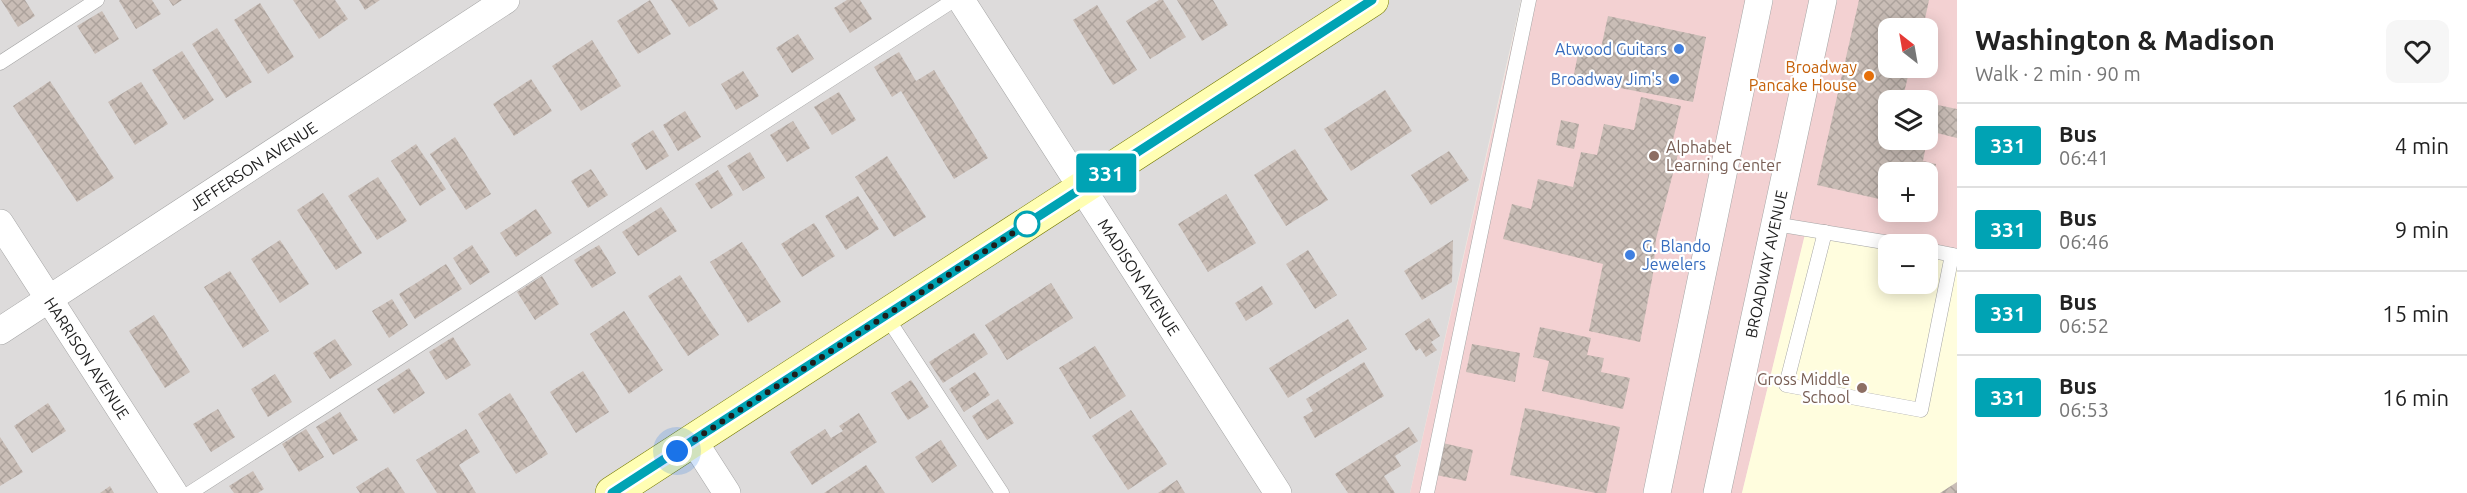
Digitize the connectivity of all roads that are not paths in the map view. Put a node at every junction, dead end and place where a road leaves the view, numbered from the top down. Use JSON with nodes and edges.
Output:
{"nodes":[{"id":1,"x":97,"y":0,"type":"edge"},
{"id":2,"x":506,"y":0,"type":"edge"},
{"id":3,"x":954,"y":0,"type":"edge"},
{"id":4,"x":961,"y":0,"type":"edge"},
{"id":5,"x":1372,"y":0,"type":"edge"},
{"id":6,"x":1529,"y":0,"type":"edge"},
{"id":7,"x":1759,"y":0,"type":"edge"},
{"id":8,"x":1823,"y":0,"type":"edge"},
{"id":9,"x":0,"y":63,"type":"edge"},
{"id":10,"x":1082,"y":189,"type":"junction"},
{"id":11,"x":0,"y":223,"type":"edge"},
{"id":12,"x":1775,"y":224,"type":"junction"},
{"id":13,"x":1825,"y":232,"type":"junction"},
{"id":14,"x":1878,"y":241,"type":"edge"},
{"id":15,"x":1938,"y":252,"type":"edge"},
{"id":16,"x":1954,"y":255,"type":"edge"},
{"id":17,"x":49,"y":299,"type":"junction"},
{"id":18,"x":886,"y":316,"type":"junction"},
{"id":19,"x":0,"y":332,"type":"edge"},
{"id":20,"x":693,"y":440,"type":"junction"},
{"id":21,"x":174,"y":493,"type":"edge"},
{"id":22,"x":190,"y":493,"type":"edge"},
{"id":23,"x":612,"y":493,"type":"edge"},
{"id":24,"x":727,"y":493,"type":"edge"},
{"id":25,"x":1002,"y":493,"type":"edge"},
{"id":26,"x":1278,"y":493,"type":"edge"},
{"id":27,"x":1427,"y":493,"type":"edge"},
{"id":28,"x":1657,"y":493,"type":"edge"},
{"id":29,"x":1717,"y":493,"type":"edge"}],
"edges":[{"from":1,"to":9,"type":"lane"},
{"from":2,"to":17,"type":"street","name":"JEFFERSON AVENUE"},
{"from":3,"to":22,"type":"lane"},
{"from":4,"to":10,"type":"street","name":"MADISON AVENUE"},
{"from":5,"to":10,"type":"street"},
{"from":6,"to":27,"type":"lane"},
{"from":7,"to":28,"type":"street"},
{"from":8,"to":12,"type":"street","name":"BROADWAY AVENUE"},
{"from":10,"to":18,"type":"street"},
{"from":10,"to":26,"type":"street","name":"MADISON AVENUE"},
{"from":11,"to":17,"type":"street","name":"HARRISON AVENUE"},
{"from":12,"to":13,"type":"lane"},
{"from":12,"to":29,"type":"street","name":"BROADWAY AVENUE"},
{"from":13,"to":14,"type":"lane"},
{"from":13,"to":16,"type":"lane"},
{"from":15,"to":16,"type":"lane"},
{"from":17,"to":19,"type":"street","name":"JEFFERSON AVENUE"},
{"from":17,"to":21,"type":"street","name":"HARRISON AVENUE"},
{"from":18,"to":20,"type":"street"},
{"from":18,"to":25,"type":"lane"},
{"from":20,"to":23,"type":"street"},
{"from":20,"to":24,"type":"street"}]}
